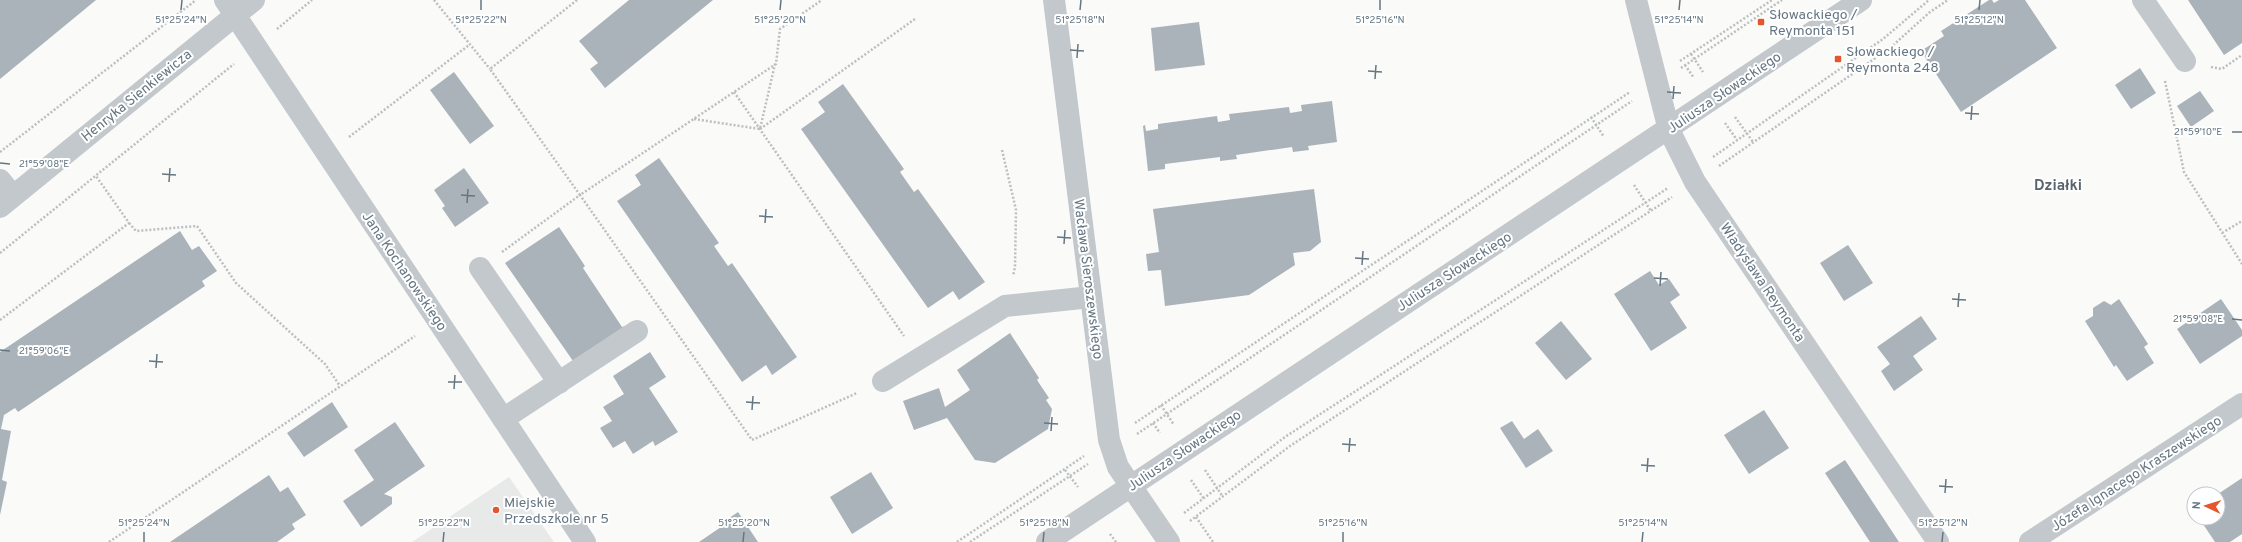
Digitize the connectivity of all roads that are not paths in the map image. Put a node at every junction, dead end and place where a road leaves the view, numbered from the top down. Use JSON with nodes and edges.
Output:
{"nodes":[{"id":1,"x":254,"y":0,"type":"edge"},
{"id":2,"x":1054,"y":0,"type":"edge"},
{"id":3,"x":1636,"y":0,"type":"edge"},
{"id":4,"x":1862,"y":0,"type":"edge"},
{"id":5,"x":2143,"y":0,"type":"edge"},
{"id":6,"x":230,"y":7,"type":"edge"},
{"id":7,"x":2185,"y":62,"type":"road end"},
{"id":8,"x":1669,"y":130,"type":"junction"},
{"id":9,"x":4,"y":194,"type":"edge"},
{"id":10,"x":480,"y":268,"type":"dead end"},
{"id":11,"x":1091,"y":297,"type":"junction"},
{"id":12,"x":637,"y":331,"type":"dead end"},
{"id":13,"x":884,"y":381,"type":"road end"},
{"id":14,"x":559,"y":383,"type":"junction"},
{"id":15,"x":2242,"y":404,"type":"edge"},
{"id":16,"x":503,"y":419,"type":"junction"},
{"id":17,"x":1131,"y":486,"type":"junction"},
{"id":18,"x":1165,"y":536,"type":"edge"},
{"id":19,"x":585,"y":542,"type":"edge"},
{"id":20,"x":1047,"y":542,"type":"edge"},
{"id":21,"x":1938,"y":542,"type":"edge"},
{"id":22,"x":2030,"y":542,"type":"edge"}],
"edges":[{"from":1,"to":6,"type":"street","name":"Henryka Sienkiewicza"},
{"from":2,"to":11,"type":"street","name":"Wacława Sieroszewskiego"},
{"from":3,"to":8,"type":"street","name":"Władysława Reymonta"},
{"from":4,"to":8,"type":"street","name":"Juliusza Słowackiego"},
{"from":5,"to":7,"type":"street"},
{"from":6,"to":9,"type":"street","name":"Henryka Sienkiewicza"},
{"from":6,"to":16,"type":"street","name":"Jana Kochanowskiego"},
{"from":8,"to":17,"type":"street","name":"Juliusza Słowackiego"},
{"from":8,"to":21,"type":"street","name":"Władysława Reymonta"},
{"from":10,"to":14,"type":"street"},
{"from":11,"to":13,"type":"street"},
{"from":11,"to":17,"type":"street","name":"Wacława Sieroszewskiego"},
{"from":12,"to":14,"type":"street"},
{"from":14,"to":16,"type":"street"},
{"from":15,"to":22,"type":"street","name":"Józefa Ignacego Kraszewskiego"},
{"from":16,"to":19,"type":"street","name":"Jana Kochanowskiego"},
{"from":17,"to":18,"type":"street","name":"Wacława Sieroszewskiego"},
{"from":17,"to":20,"type":"street","name":"Juliusza Słowackiego"}]}
